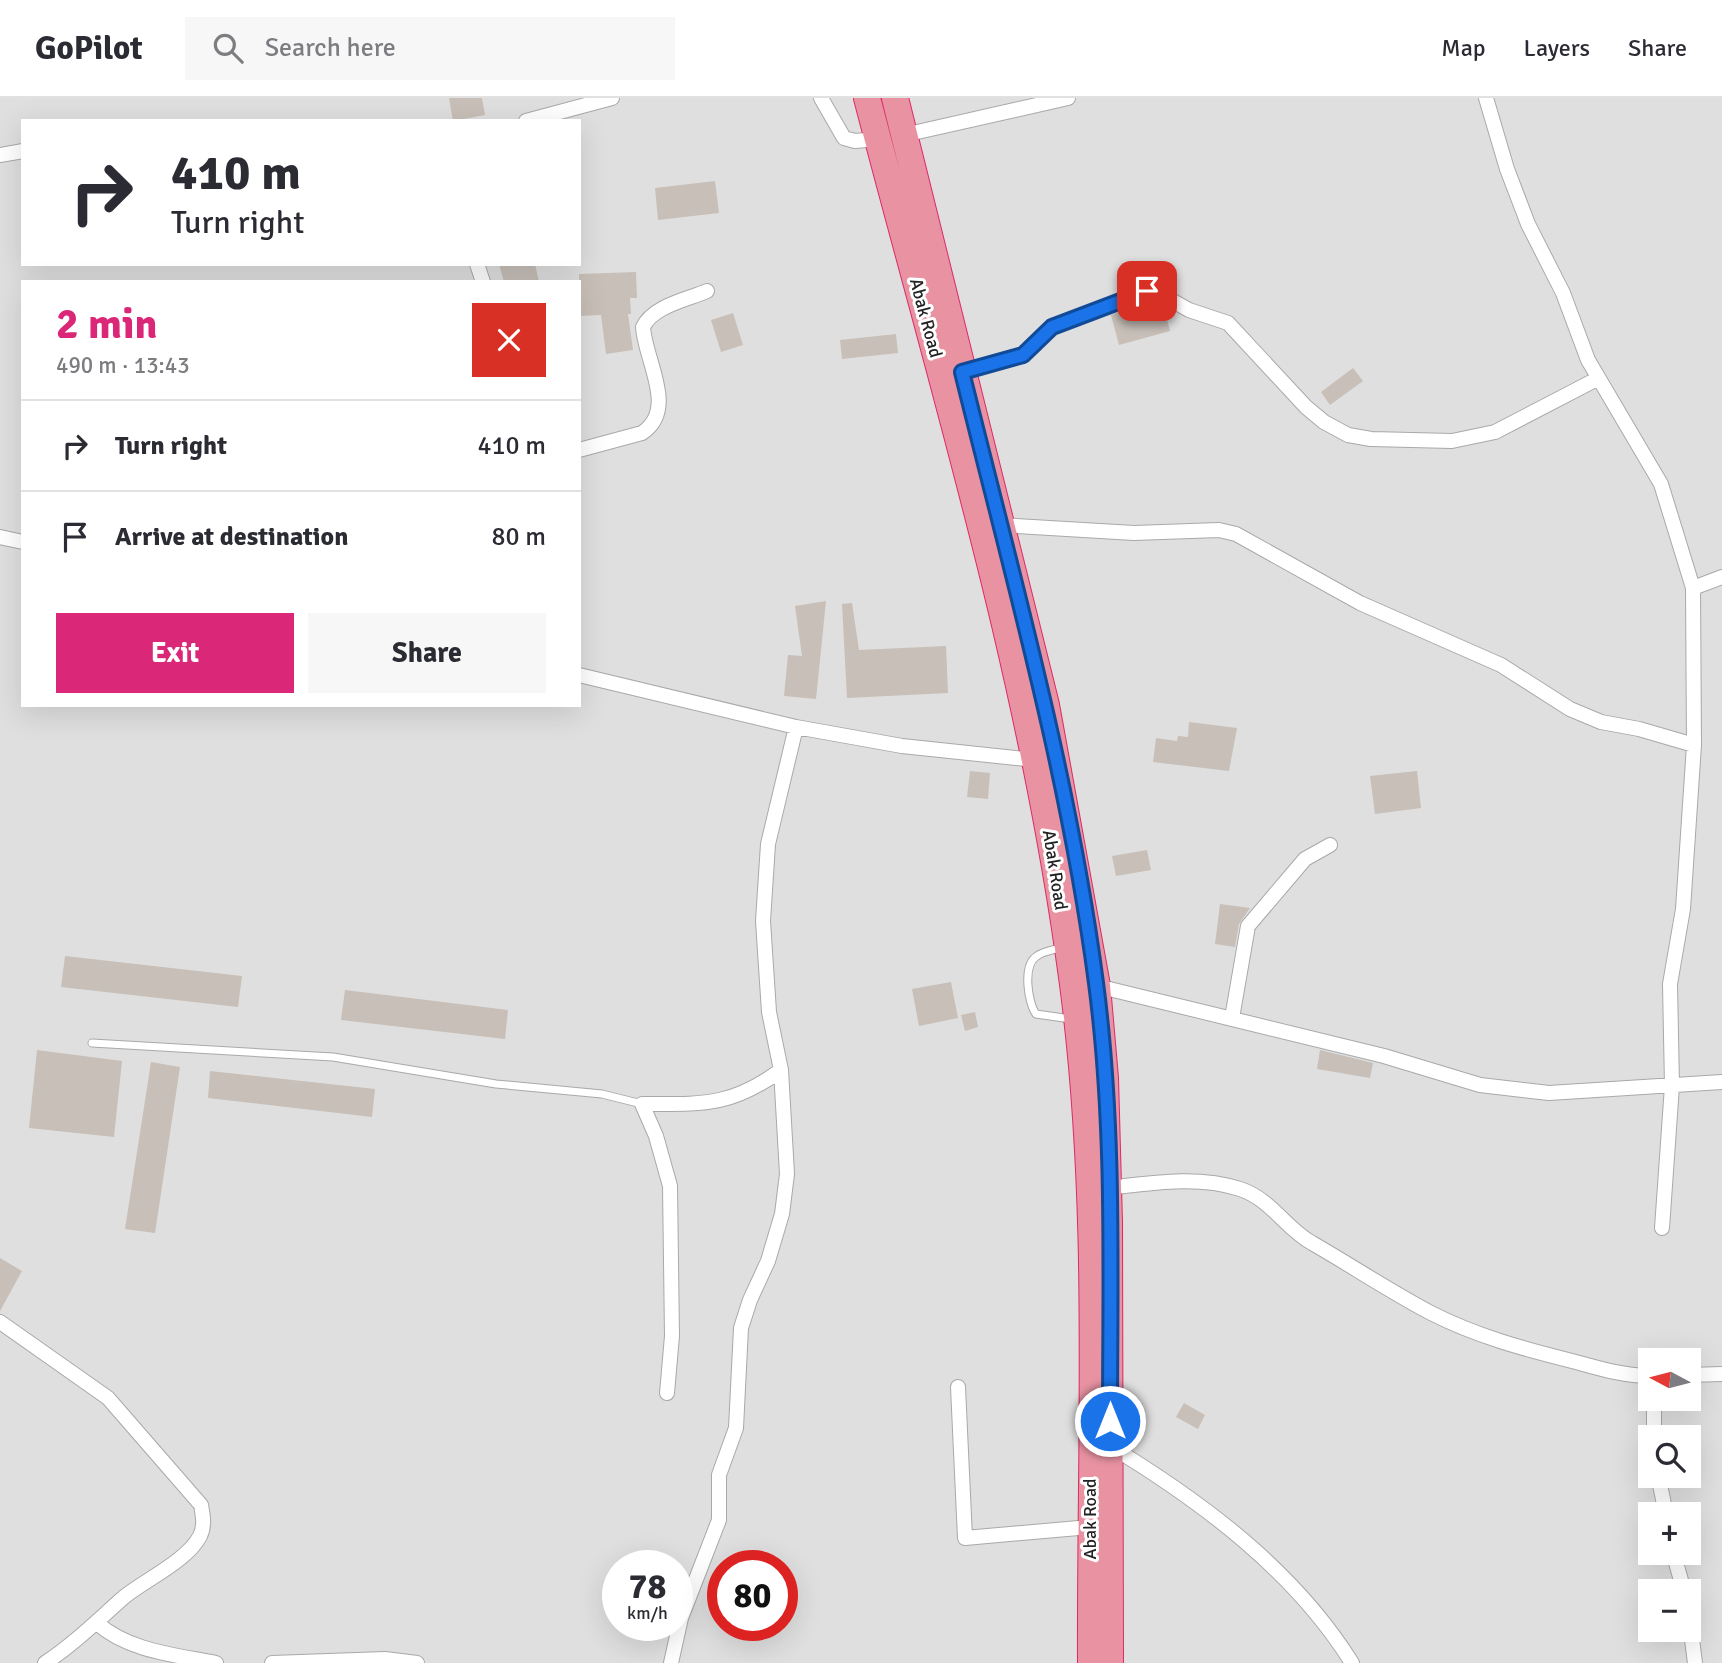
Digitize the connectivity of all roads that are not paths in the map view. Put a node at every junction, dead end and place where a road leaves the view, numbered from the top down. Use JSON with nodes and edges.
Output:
{"nodes":[{"id":1,"x":612,"y":98,"type":"edge"},
{"id":2,"x":821,"y":98,"type":"edge"},
{"id":3,"x":867,"y":98,"type":"edge"},
{"id":4,"x":895,"y":98,"type":"edge"},
{"id":5,"x":1068,"y":98,"type":"edge"},
{"id":6,"x":1486,"y":98,"type":"edge"},
{"id":7,"x":533,"y":119,"type":"edge"},
{"id":8,"x":891,"y":137,"type":"junction"},
{"id":9,"x":21,"y":151,"type":"edge"},
{"id":10,"x":0,"y":155,"type":"edge"},
{"id":11,"x":707,"y":291,"type":"dead end"},
{"id":12,"x":962,"y":372,"type":"junction"},
{"id":13,"x":1597,"y":379,"type":"junction"},
{"id":14,"x":581,"y":449,"type":"edge"},
{"id":15,"x":1001,"y":525,"type":"junction"},
{"id":16,"x":0,"y":537,"type":"edge"},
{"id":17,"x":21,"y":542,"type":"edge"},
{"id":18,"x":1722,"y":577,"type":"edge"},
{"id":19,"x":1693,"y":588,"type":"junction"},
{"id":20,"x":581,"y":675,"type":"edge"},
{"id":21,"x":796,"y":727,"type":"junction"},
{"id":22,"x":1694,"y":745,"type":"junction"},
{"id":23,"x":1035,"y":760,"type":"junction"},
{"id":24,"x":1330,"y":845,"type":"dead end"},
{"id":25,"x":1067,"y":946,"type":"junction"},
{"id":26,"x":1097,"y":986,"type":"junction"},
{"id":27,"x":1232,"y":1018,"type":"junction"},
{"id":28,"x":1077,"y":1020,"type":"junction"},
{"id":29,"x":92,"y":1043,"type":"dead end"},
{"id":30,"x":781,"y":1070,"type":"junction"},
{"id":31,"x":1722,"y":1082,"type":"edge"},
{"id":32,"x":1672,"y":1086,"type":"junction"},
{"id":33,"x":642,"y":1104,"type":"junction"},
{"id":34,"x":1108,"y":1188,"type":"junction"},
{"id":35,"x":1662,"y":1228,"type":"dead end"},
{"id":36,"x":0,"y":1322,"type":"edge"},
{"id":37,"x":1638,"y":1374,"type":"edge"},
{"id":38,"x":1722,"y":1374,"type":"edge"},
{"id":39,"x":1701,"y":1375,"type":"edge"},
{"id":40,"x":958,"y":1387,"type":"dead end"},
{"id":41,"x":667,"y":1392,"type":"dead end"},
{"id":42,"x":1110,"y":1446,"type":"junction"},
{"id":43,"x":1099,"y":1527,"type":"junction"},
{"id":44,"x":97,"y":1623,"type":"junction"},
{"id":45,"x":1692,"y":1642,"type":"edge"},
{"id":46,"x":45,"y":1663,"type":"edge"},
{"id":47,"x":216,"y":1663,"type":"edge"},
{"id":48,"x":272,"y":1663,"type":"edge"},
{"id":49,"x":417,"y":1663,"type":"edge"},
{"id":50,"x":671,"y":1663,"type":"edge"},
{"id":51,"x":1091,"y":1663,"type":"edge"},
{"id":52,"x":1110,"y":1663,"type":"edge"},
{"id":53,"x":1352,"y":1663,"type":"edge"},
{"id":54,"x":1695,"y":1663,"type":"edge"}],
"edges":[{"from":1,"to":7,"type":"street"},
{"from":2,"to":8,"type":"street"},
{"from":3,"to":8,"type":"highway","name":"Abak Road"},
{"from":4,"to":8,"type":"highway","name":"Abak Road"},
{"from":5,"to":8,"type":"street"},
{"from":6,"to":13,"type":"street"},
{"from":8,"to":12,"type":"highway","name":"Abak Road"},
{"from":8,"to":23,"type":"highway","name":"Abak Road"},
{"from":9,"to":10,"type":"street"},
{"from":11,"to":14,"type":"street"},
{"from":12,"to":13,"type":"street"},
{"from":12,"to":15,"type":"highway","name":"Abak Road"},
{"from":13,"to":19,"type":"street"},
{"from":15,"to":22,"type":"street"},
{"from":15,"to":26,"type":"highway","name":"Abak Road"},
{"from":16,"to":17,"type":"street"},
{"from":18,"to":19,"type":"street"},
{"from":19,"to":22,"type":"street"},
{"from":20,"to":21,"type":"street"},
{"from":21,"to":23,"type":"street"},
{"from":21,"to":30,"type":"street"},
{"from":22,"to":32,"type":"street"},
{"from":23,"to":25,"type":"highway","name":"Abak Road"},
{"from":24,"to":27,"type":"street"},
{"from":25,"to":28,"type":"highway","name":"Abak Road"},
{"from":25,"to":28,"type":"lane"},
{"from":26,"to":27,"type":"street"},
{"from":26,"to":34,"type":"highway","name":"Abak Road"},
{"from":27,"to":32,"type":"street"},
{"from":28,"to":43,"type":"highway","name":"Abak Road"},
{"from":29,"to":33,"type":"lane"},
{"from":30,"to":33,"type":"street"},
{"from":30,"to":50,"type":"street"},
{"from":31,"to":32,"type":"street"},
{"from":32,"to":35,"type":"street"},
{"from":33,"to":41,"type":"street"},
{"from":34,"to":37,"type":"street"},
{"from":34,"to":42,"type":"highway","name":"Abak Road"},
{"from":36,"to":44,"type":"street"},
{"from":38,"to":39,"type":"street"},
{"from":40,"to":43,"type":"street"},
{"from":42,"to":43,"type":"highway","name":"Abak Road"},
{"from":42,"to":53,"type":"street"},
{"from":43,"to":51,"type":"highway","name":"Abak Road"},
{"from":43,"to":52,"type":"highway","name":"Abak Road"},
{"from":44,"to":46,"type":"street"},
{"from":44,"to":47,"type":"street"},
{"from":45,"to":54,"type":"street"},
{"from":48,"to":49,"type":"street"}]}
